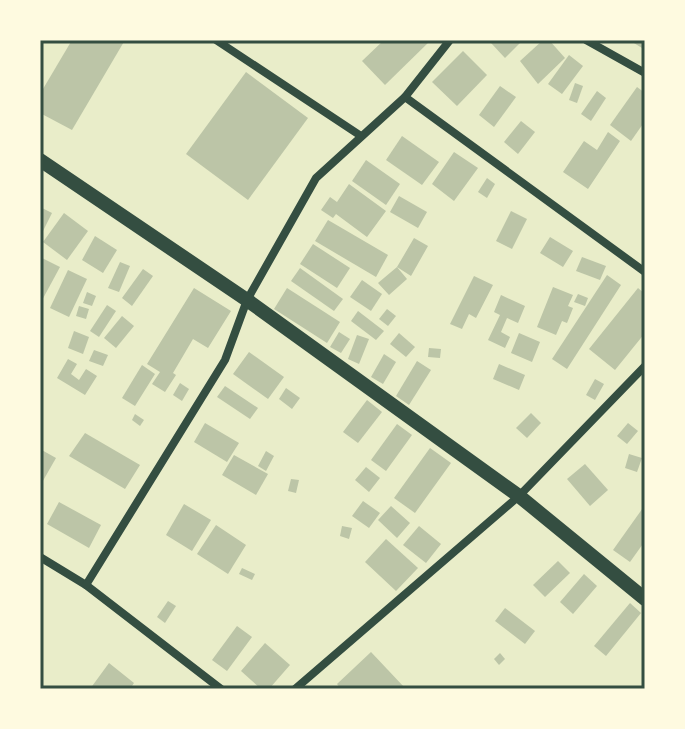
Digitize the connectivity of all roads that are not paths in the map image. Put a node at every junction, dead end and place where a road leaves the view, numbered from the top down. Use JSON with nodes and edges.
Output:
{"nodes":[{"id":1,"x":216,"y":40,"type":"edge"},
{"id":2,"x":450,"y":40,"type":"edge"},
{"id":3,"x":586,"y":40,"type":"edge"},
{"id":4,"x":645,"y":73,"type":"edge"},
{"id":5,"x":405,"y":97,"type":"junction"},
{"id":6,"x":361,"y":136,"type":"junction"},
{"id":7,"x":40,"y":160,"type":"edge"},
{"id":8,"x":645,"y":272,"type":"edge"},
{"id":9,"x":247,"y":300,"type":"junction"},
{"id":10,"x":645,"y":366,"type":"edge"},
{"id":11,"x":519,"y":496,"type":"junction"},
{"id":12,"x":40,"y":557,"type":"edge"},
{"id":13,"x":86,"y":585,"type":"junction"},
{"id":14,"x":645,"y":599,"type":"edge"},
{"id":15,"x":221,"y":689,"type":"edge"},
{"id":16,"x":295,"y":689,"type":"edge"}],
"edges":[{"from":1,"to":6,"type":"street"},
{"from":2,"to":5,"type":"street"},
{"from":3,"to":4,"type":"street"},
{"from":5,"to":6,"type":"street"},
{"from":5,"to":8,"type":"street"},
{"from":6,"to":9,"type":"street"},
{"from":7,"to":9,"type":"street"},
{"from":9,"to":11,"type":"street"},
{"from":9,"to":13,"type":"street"},
{"from":10,"to":11,"type":"street"},
{"from":11,"to":14,"type":"street"},
{"from":11,"to":16,"type":"street"},
{"from":12,"to":13,"type":"street"},
{"from":13,"to":15,"type":"street"}]}
